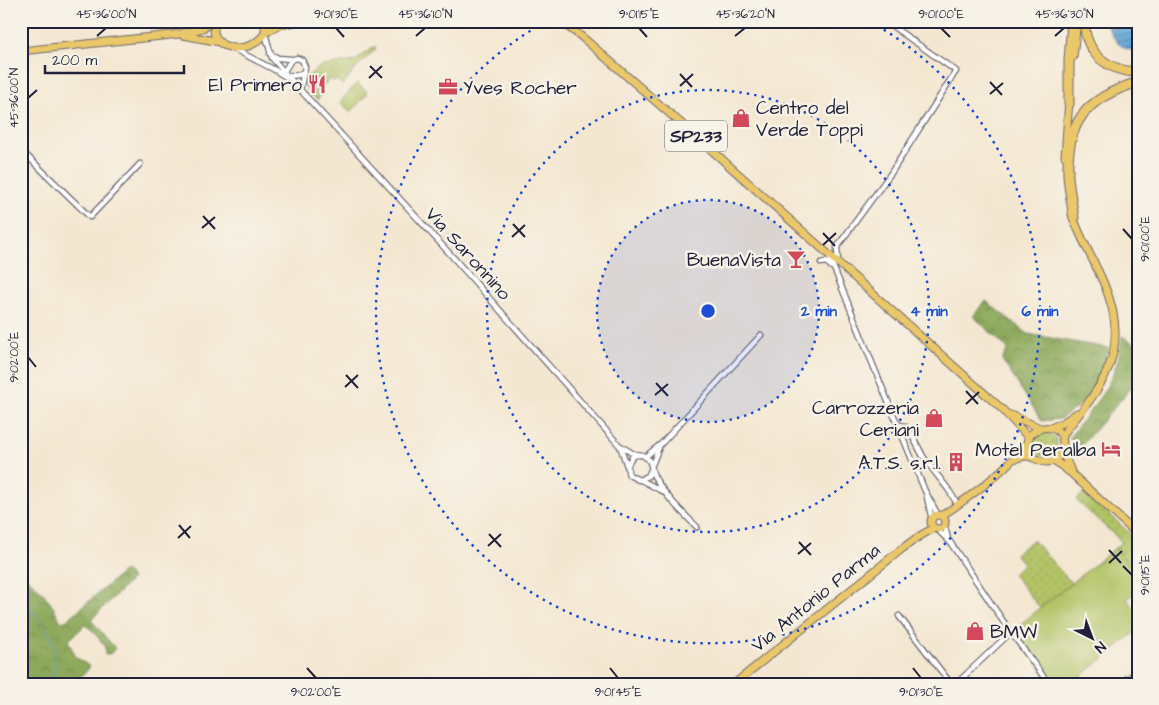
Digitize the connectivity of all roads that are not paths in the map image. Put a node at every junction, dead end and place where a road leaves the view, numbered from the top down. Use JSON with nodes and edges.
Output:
{"nodes":[{"id":1,"x":215,"y":21,"type":"edge"},
{"id":2,"x":265,"y":21,"type":"edge"},
{"id":3,"x":300,"y":21,"type":"edge"},
{"id":4,"x":560,"y":21,"type":"edge"},
{"id":5,"x":885,"y":21,"type":"edge"},
{"id":6,"x":1072,"y":21,"type":"edge"},
{"id":7,"x":1077,"y":21,"type":"edge"},
{"id":8,"x":1084,"y":21,"type":"edge"},
{"id":9,"x":265,"y":33,"type":"junction"},
{"id":10,"x":180,"y":34,"type":"junction"},
{"id":11,"x":220,"y":42,"type":"junction"},
{"id":12,"x":233,"y":49,"type":"junction"},
{"id":13,"x":21,"y":51,"type":"edge"},
{"id":14,"x":270,"y":54,"type":"junction"},
{"id":15,"x":293,"y":59,"type":"junction"},
{"id":16,"x":303,"y":72,"type":"junction"},
{"id":17,"x":1138,"y":72,"type":"edge"},
{"id":18,"x":285,"y":74,"type":"junction"},
{"id":19,"x":1138,"y":82,"type":"edge"},
{"id":20,"x":300,"y":90,"type":"junction"},
{"id":21,"x":1068,"y":104,"type":"junction"},
{"id":22,"x":21,"y":150,"type":"edge"},
{"id":23,"x":140,"y":164,"type":"dead end"},
{"id":24,"x":1074,"y":218,"type":"junction"},
{"id":25,"x":821,"y":263,"type":"dead end"},
{"id":26,"x":836,"y":267,"type":"junction"},
{"id":27,"x":761,"y":335,"type":"dead end"},
{"id":28,"x":1083,"y":408,"type":"junction"},
{"id":29,"x":1002,"y":409,"type":"junction"},
{"id":30,"x":898,"y":424,"type":"junction"},
{"id":31,"x":1040,"y":428,"type":"junction"},
{"id":32,"x":1051,"y":428,"type":"junction"},
{"id":33,"x":1062,"y":439,"type":"junction"},
{"id":34,"x":1028,"y":440,"type":"junction"},
{"id":35,"x":661,"y":444,"type":"junction"},
{"id":36,"x":619,"y":445,"type":"junction"},
{"id":37,"x":1062,"y":451,"type":"junction"},
{"id":38,"x":639,"y":455,"type":"junction"},
{"id":39,"x":645,"y":457,"type":"junction"},
{"id":40,"x":1033,"y":458,"type":"junction"},
{"id":41,"x":1014,"y":459,"type":"junction"},
{"id":42,"x":1054,"y":460,"type":"junction"},
{"id":43,"x":627,"y":466,"type":"junction"},
{"id":44,"x":651,"y":468,"type":"junction"},
{"id":45,"x":1072,"y":474,"type":"junction"},
{"id":46,"x":641,"y":480,"type":"junction"},
{"id":47,"x":662,"y":491,"type":"junction"},
{"id":48,"x":958,"y":505,"type":"junction"},
{"id":49,"x":940,"y":519,"type":"junction"},
{"id":50,"x":697,"y":527,"type":"dead end"},
{"id":51,"x":935,"y":528,"type":"junction"},
{"id":52,"x":1138,"y":535,"type":"edge"},
{"id":53,"x":918,"y":537,"type":"junction"},
{"id":54,"x":950,"y":542,"type":"junction"},
{"id":55,"x":899,"y":616,"type":"dead end"},
{"id":56,"x":1011,"y":632,"type":"junction"},
{"id":57,"x":1138,"y":672,"type":"edge"},
{"id":58,"x":734,"y":684,"type":"edge"},
{"id":59,"x":952,"y":684,"type":"edge"},
{"id":60,"x":956,"y":684,"type":"edge"},
{"id":61,"x":1048,"y":684,"type":"edge"},
{"id":62,"x":1118,"y":684,"type":"edge"}],
"edges":[{"from":1,"to":10,"type":"main road"},
{"from":1,"to":11,"type":"main road"},
{"from":2,"to":9,"type":"main road"},
{"from":3,"to":9,"type":"main road"},
{"from":4,"to":26,"type":"main road","number":"SP233"},
{"from":5,"to":26,"type":"street"},
{"from":6,"to":21,"type":"highway"},
{"from":7,"to":21,"type":"main road"},
{"from":8,"to":17,"type":"highway"},
{"from":9,"to":12,"type":"main road"},
{"from":9,"to":14,"type":"street","name":"Via Saronnino"},
{"from":10,"to":11,"type":"main road"},
{"from":10,"to":13,"type":"main road"},
{"from":11,"to":12,"type":"main road"},
{"from":12,"to":18,"type":"street","name":"Via Saronnino"},
{"from":14,"to":15,"type":"street"},
{"from":14,"to":18,"type":"street","name":"Via Saronnino"},
{"from":15,"to":16,"type":"street"},
{"from":15,"to":18,"type":"street"},
{"from":16,"to":18,"type":"street"},
{"from":16,"to":20,"type":"street"},
{"from":18,"to":20,"type":"street","name":"Via Saronnino"},
{"from":19,"to":24,"type":"highway"},
{"from":20,"to":36,"type":"street","name":"Via Saronnino"},
{"from":21,"to":24,"type":"main road"},
{"from":22,"to":23,"type":"street"},
{"from":24,"to":28,"type":"main road"},
{"from":25,"to":26,"type":"street"},
{"from":26,"to":29,"type":"main road","number":"SP233"},
{"from":26,"to":30,"type":"street"},
{"from":27,"to":35,"type":"street"},
{"from":28,"to":32,"type":"main road"},
{"from":28,"to":33,"type":"main road"},
{"from":29,"to":31,"type":"main road","number":"SP233"},
{"from":29,"to":34,"type":"main road","number":"SP233"},
{"from":30,"to":48,"type":"street"},
{"from":30,"to":49,"type":"street"},
{"from":31,"to":32,"type":"main road","number":"SP233"},
{"from":31,"to":34,"type":"main road"},
{"from":32,"to":33,"type":"main road"},
{"from":33,"to":37,"type":"main road"},
{"from":34,"to":40,"type":"main road","number":"SP233"},
{"from":34,"to":41,"type":"main road","name":"Via Antonio Parma"},
{"from":35,"to":39,"type":"street"},
{"from":35,"to":44,"type":"street"},
{"from":36,"to":38,"type":"street","name":"Via Saronnino"},
{"from":36,"to":43,"type":"street","name":"Via Saronnino"},
{"from":37,"to":42,"type":"main road"},
{"from":37,"to":45,"type":"main road"},
{"from":38,"to":39,"type":"street","name":"Via Saronnino"},
{"from":38,"to":43,"type":"street"},
{"from":39,"to":44,"type":"street","name":"Via Saronnino"},
{"from":40,"to":41,"type":"main road"},
{"from":40,"to":42,"type":"main road"},
{"from":41,"to":48,"type":"main road","name":"Via Antonio Parma"},
{"from":42,"to":45,"type":"main road"},
{"from":43,"to":46,"type":"street","name":"Via Saronnino"},
{"from":44,"to":46,"type":"street"},
{"from":44,"to":47,"type":"street","name":"Via Saronnino"},
{"from":45,"to":52,"type":"main road"},
{"from":46,"to":47,"type":"street","name":"Via Saronnino"},
{"from":47,"to":50,"type":"street","name":"Via Saronnino"},
{"from":48,"to":49,"type":"main road","name":"Via Antonio Parma"},
{"from":49,"to":51,"type":"main road","name":"Via Antonio Parma"},
{"from":49,"to":51,"type":"main road"},
{"from":49,"to":53,"type":"main road","name":"Via Antonio Parma"},
{"from":49,"to":54,"type":"street"},
{"from":51,"to":53,"type":"main road","name":"Via Antonio Parma"},
{"from":51,"to":54,"type":"street"},
{"from":53,"to":58,"type":"main road","name":"Via Antonio Parma"},
{"from":54,"to":56,"type":"street"},
{"from":55,"to":59,"type":"street"},
{"from":56,"to":60,"type":"street"},
{"from":56,"to":61,"type":"street"},
{"from":57,"to":62,"type":"street"}]}
